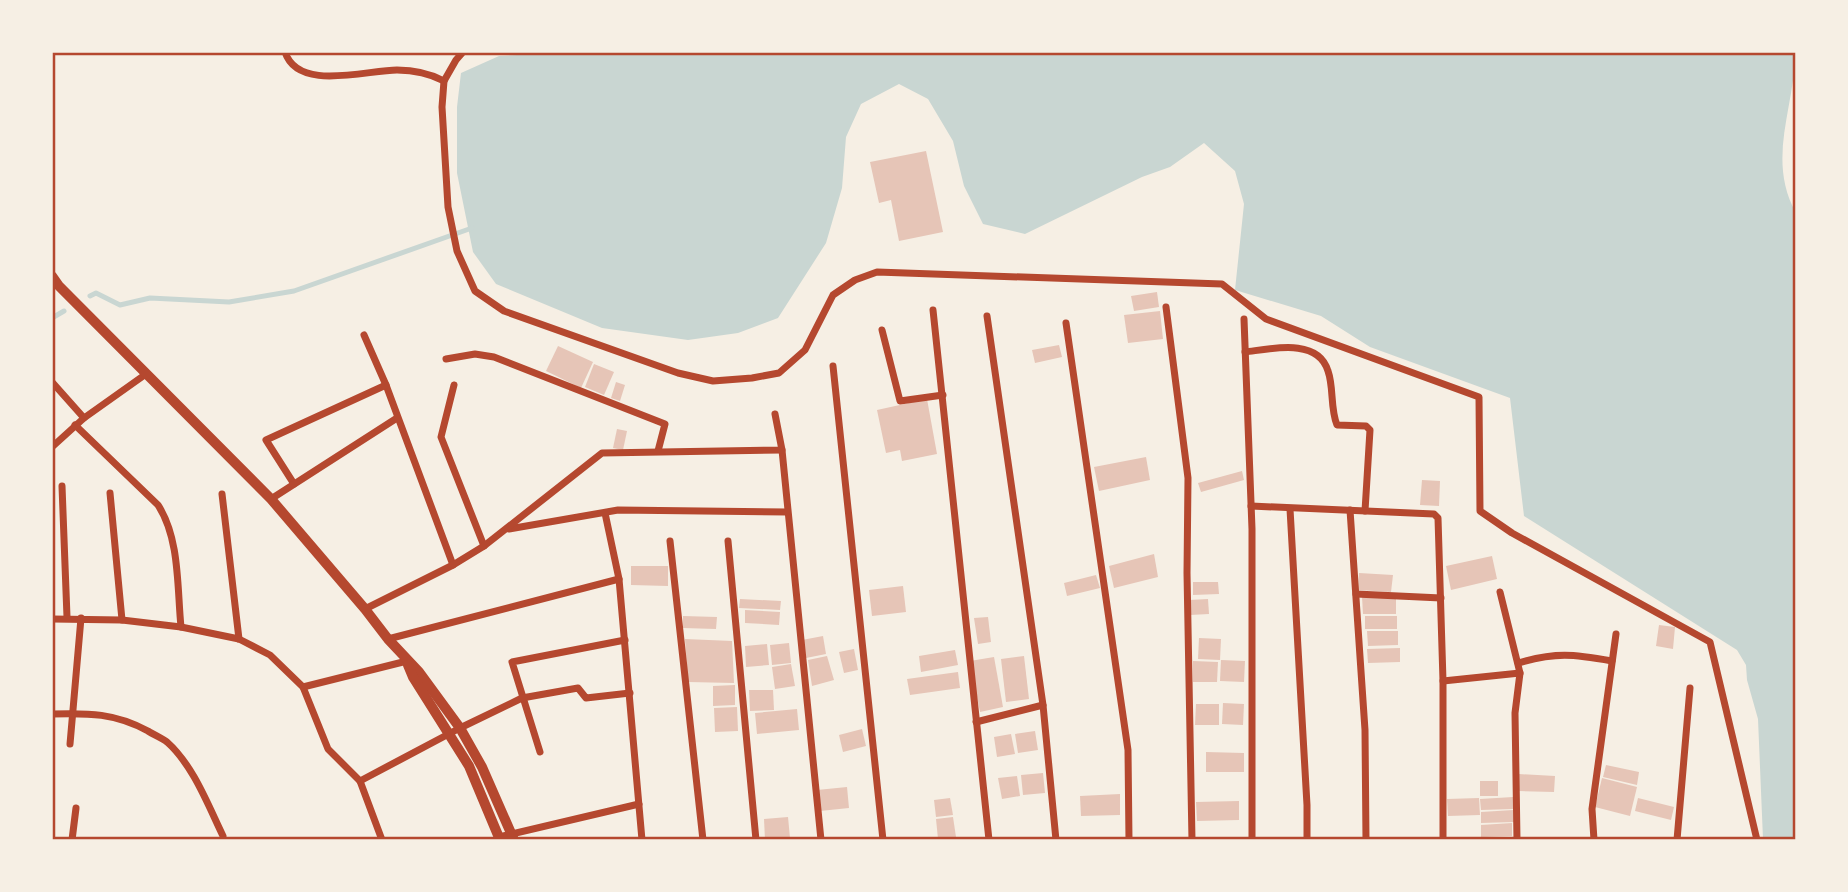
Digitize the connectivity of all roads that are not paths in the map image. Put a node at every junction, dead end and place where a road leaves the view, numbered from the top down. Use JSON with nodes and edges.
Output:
{"nodes":[{"id":1,"x":285,"y":52,"type":"edge"},
{"id":2,"x":463,"y":52,"type":"edge"},
{"id":3,"x":444,"y":81,"type":"junction"},
{"id":4,"x":52,"y":276,"type":"edge"},
{"id":5,"x":1166,"y":307,"type":"dead end"},
{"id":6,"x":933,"y":310,"type":"dead end"},
{"id":7,"x":988,"y":316,"type":"dead end"},
{"id":8,"x":1244,"y":319,"type":"dead end"},
{"id":9,"x":1066,"y":323,"type":"dead end"},
{"id":10,"x":882,"y":330,"type":"dead end"},
{"id":11,"x":364,"y":335,"type":"dead end"},
{"id":12,"x":1245,"y":352,"type":"junction"},
{"id":13,"x":446,"y":359,"type":"dead end"},
{"id":14,"x":833,"y":366,"type":"dead end"},
{"id":15,"x":146,"y":374,"type":"junction"},
{"id":16,"x":52,"y":382,"type":"edge"},
{"id":17,"x":386,"y":385,"type":"junction"},
{"id":18,"x":454,"y":386,"type":"dead end"},
{"id":19,"x":943,"y":395,"type":"junction"},
{"id":20,"x":775,"y":414,"type":"dead end"},
{"id":21,"x":84,"y":418,"type":"junction"},
{"id":22,"x":397,"y":418,"type":"junction"},
{"id":23,"x":75,"y":425,"type":"junction"},
{"id":24,"x":52,"y":447,"type":"edge"},
{"id":25,"x":782,"y":450,"type":"junction"},
{"id":26,"x":657,"y":451,"type":"junction"},
{"id":27,"x":294,"y":484,"type":"junction"},
{"id":28,"x":62,"y":486,"type":"dead end"},
{"id":29,"x":110,"y":494,"type":"dead end"},
{"id":30,"x":222,"y":494,"type":"dead end"},
{"id":31,"x":271,"y":499,"type":"junction"},
{"id":32,"x":1251,"y":506,"type":"junction"},
{"id":33,"x":1290,"y":509,"type":"junction"},
{"id":34,"x":1350,"y":510,"type":"junction"},
{"id":35,"x":1365,"y":511,"type":"junction"},
{"id":36,"x":787,"y":512,"type":"junction"},
{"id":37,"x":605,"y":513,"type":"junction"},
{"id":38,"x":507,"y":530,"type":"junction"},
{"id":39,"x":670,"y":541,"type":"dead end"},
{"id":40,"x":728,"y":541,"type":"dead end"},
{"id":41,"x":484,"y":546,"type":"junction"},
{"id":42,"x":453,"y":565,"type":"junction"},
{"id":43,"x":619,"y":579,"type":"junction"},
{"id":44,"x":1500,"y":592,"type":"dead end"},
{"id":45,"x":1356,"y":594,"type":"junction"},
{"id":46,"x":1441,"y":598,"type":"junction"},
{"id":47,"x":365,"y":609,"type":"junction"},
{"id":48,"x":66,"y":617,"type":"junction"},
{"id":49,"x":81,"y":618,"type":"junction"},
{"id":50,"x":52,"y":619,"type":"edge"},
{"id":51,"x":122,"y":620,"type":"junction"},
{"id":52,"x":181,"y":626,"type":"junction"},
{"id":53,"x":1616,"y":634,"type":"dead end"},
{"id":54,"x":239,"y":639,"type":"junction"},
{"id":55,"x":388,"y":639,"type":"junction"},
{"id":56,"x":625,"y":640,"type":"junction"},
{"id":57,"x":407,"y":661,"type":"junction"},
{"id":58,"x":1612,"y":661,"type":"junction"},
{"id":59,"x":1518,"y":663,"type":"junction"},
{"id":60,"x":1520,"y":673,"type":"junction"},
{"id":61,"x":1443,"y":681,"type":"junction"},
{"id":62,"x":303,"y":687,"type":"junction"},
{"id":63,"x":1690,"y":688,"type":"dead end"},
{"id":64,"x":630,"y":693,"type":"junction"},
{"id":65,"x":522,"y":698,"type":"junction"},
{"id":66,"x":1043,"y":705,"type":"junction"},
{"id":67,"x":72,"y":713,"type":"junction"},
{"id":68,"x":52,"y":714,"type":"edge"},
{"id":69,"x":976,"y":722,"type":"junction"},
{"id":70,"x":455,"y":730,"type":"junction"},
{"id":71,"x":70,"y":744,"type":"dead end"},
{"id":72,"x":540,"y":752,"type":"dead end"},
{"id":73,"x":360,"y":781,"type":"junction"},
{"id":74,"x":639,"y":804,"type":"junction"},
{"id":75,"x":76,"y":808,"type":"dead end"},
{"id":76,"x":223,"y":836,"type":"dead end"},
{"id":77,"x":512,"y":836,"type":"edge"},
{"id":78,"x":500,"y":838,"type":"edge"},
{"id":79,"x":72,"y":839,"type":"edge"},
{"id":80,"x":383,"y":839,"type":"edge"},
{"id":81,"x":642,"y":839,"type":"edge"},
{"id":82,"x":703,"y":839,"type":"edge"},
{"id":83,"x":756,"y":839,"type":"edge"},
{"id":84,"x":821,"y":839,"type":"edge"},
{"id":85,"x":883,"y":839,"type":"edge"},
{"id":86,"x":989,"y":839,"type":"edge"},
{"id":87,"x":1056,"y":839,"type":"edge"},
{"id":88,"x":1129,"y":839,"type":"edge"},
{"id":89,"x":1192,"y":839,"type":"edge"},
{"id":90,"x":1252,"y":839,"type":"edge"},
{"id":91,"x":1307,"y":839,"type":"edge"},
{"id":92,"x":1366,"y":839,"type":"edge"},
{"id":93,"x":1443,"y":839,"type":"edge"},
{"id":94,"x":1517,"y":839,"type":"edge"},
{"id":95,"x":1594,"y":839,"type":"edge"},
{"id":96,"x":1677,"y":839,"type":"edge"},
{"id":97,"x":1757,"y":839,"type":"edge"}],
"edges":[{"from":1,"to":3,"type":"street"},
{"from":2,"to":3,"type":"street"},
{"from":3,"to":97,"type":"street"},
{"from":4,"to":15,"type":"main road"},
{"from":5,"to":89,"type":"street"},
{"from":6,"to":19,"type":"street"},
{"from":7,"to":66,"type":"street"},
{"from":8,"to":12,"type":"street"},
{"from":9,"to":88,"type":"street"},
{"from":10,"to":19,"type":"street"},
{"from":11,"to":17,"type":"street"},
{"from":12,"to":32,"type":"street"},
{"from":12,"to":35,"type":"street"},
{"from":13,"to":26,"type":"street"},
{"from":14,"to":85,"type":"street"},
{"from":15,"to":21,"type":"street"},
{"from":15,"to":31,"type":"main road"},
{"from":16,"to":21,"type":"street"},
{"from":17,"to":22,"type":"street"},
{"from":17,"to":27,"type":"street"},
{"from":18,"to":41,"type":"street"},
{"from":19,"to":69,"type":"street"},
{"from":20,"to":25,"type":"street"},
{"from":21,"to":23,"type":"street"},
{"from":22,"to":27,"type":"street"},
{"from":22,"to":42,"type":"street"},
{"from":23,"to":24,"type":"street"},
{"from":23,"to":52,"type":"street"},
{"from":25,"to":26,"type":"street"},
{"from":25,"to":36,"type":"street"},
{"from":26,"to":38,"type":"street"},
{"from":27,"to":31,"type":"street"},
{"from":28,"to":48,"type":"street"},
{"from":29,"to":51,"type":"street"},
{"from":30,"to":54,"type":"street"},
{"from":31,"to":47,"type":"main road"},
{"from":32,"to":33,"type":"street"},
{"from":32,"to":90,"type":"street"},
{"from":33,"to":34,"type":"street"},
{"from":33,"to":91,"type":"street"},
{"from":34,"to":35,"type":"street"},
{"from":34,"to":45,"type":"street"},
{"from":35,"to":46,"type":"street"},
{"from":36,"to":37,"type":"street"},
{"from":36,"to":84,"type":"street"},
{"from":37,"to":38,"type":"street"},
{"from":37,"to":43,"type":"street"},
{"from":38,"to":41,"type":"street"},
{"from":39,"to":82,"type":"street"},
{"from":40,"to":83,"type":"street"},
{"from":41,"to":42,"type":"street"},
{"from":42,"to":47,"type":"street"},
{"from":43,"to":55,"type":"street"},
{"from":43,"to":56,"type":"street"},
{"from":44,"to":59,"type":"street"},
{"from":45,"to":46,"type":"street"},
{"from":45,"to":92,"type":"street"},
{"from":46,"to":61,"type":"street"},
{"from":47,"to":55,"type":"main road"},
{"from":48,"to":49,"type":"street"},
{"from":48,"to":50,"type":"street"},
{"from":49,"to":51,"type":"street"},
{"from":49,"to":67,"type":"street"},
{"from":51,"to":52,"type":"street"},
{"from":52,"to":54,"type":"street"},
{"from":53,"to":58,"type":"street"},
{"from":54,"to":62,"type":"street"},
{"from":55,"to":57,"type":"main road"},
{"from":56,"to":64,"type":"street"},
{"from":56,"to":65,"type":"street"},
{"from":57,"to":62,"type":"street"},
{"from":57,"to":70,"type":"main road"},
{"from":58,"to":59,"type":"street"},
{"from":58,"to":95,"type":"street"},
{"from":59,"to":60,"type":"street"},
{"from":60,"to":61,"type":"street"},
{"from":60,"to":94,"type":"street"},
{"from":61,"to":93,"type":"street"},
{"from":62,"to":73,"type":"street"},
{"from":63,"to":96,"type":"street"},
{"from":64,"to":65,"type":"street"},
{"from":64,"to":74,"type":"street"},
{"from":65,"to":70,"type":"street"},
{"from":65,"to":72,"type":"street"},
{"from":66,"to":69,"type":"street"},
{"from":66,"to":87,"type":"street"},
{"from":67,"to":68,"type":"street"},
{"from":67,"to":71,"type":"street"},
{"from":67,"to":76,"type":"street"},
{"from":69,"to":86,"type":"street"},
{"from":70,"to":73,"type":"street"},
{"from":70,"to":77,"type":"main road"},
{"from":70,"to":78,"type":"main road"},
{"from":73,"to":80,"type":"street"},
{"from":74,"to":77,"type":"street"},
{"from":74,"to":81,"type":"street"},
{"from":75,"to":79,"type":"street"},
{"from":77,"to":78,"type":"street"}]}
